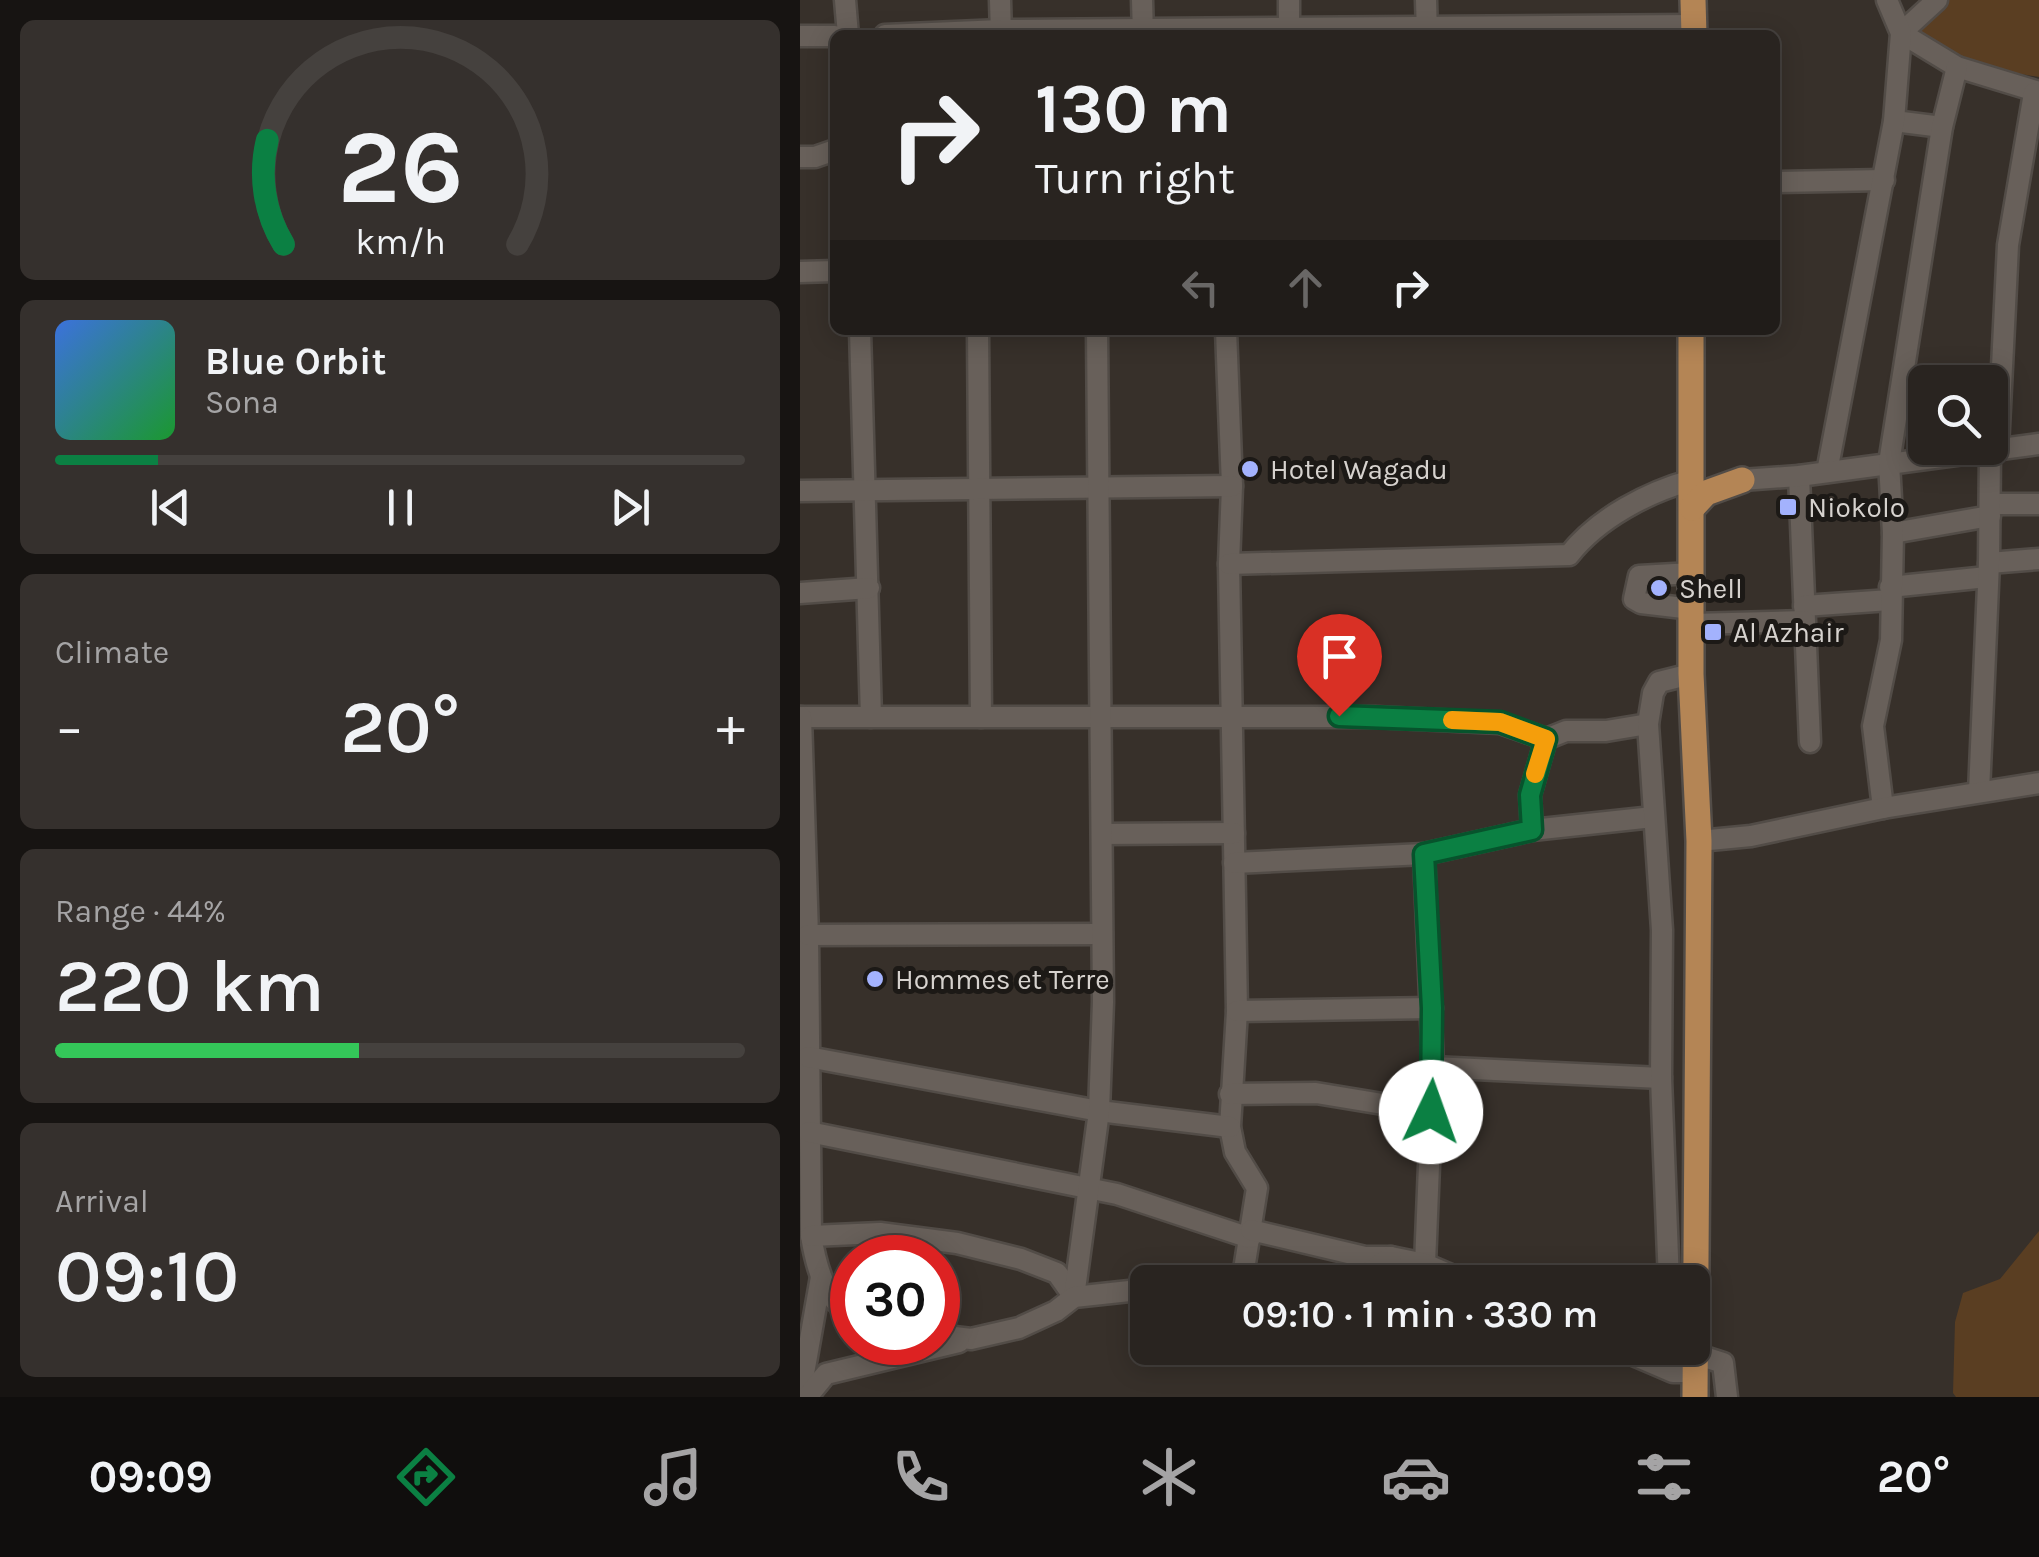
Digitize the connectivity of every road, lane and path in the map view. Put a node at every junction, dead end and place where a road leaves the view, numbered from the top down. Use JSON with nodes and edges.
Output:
{"nodes":[{"id":1,"x":845,"y":0,"type":"edge"},
{"id":2,"x":1000,"y":0,"type":"edge"},
{"id":3,"x":1142,"y":0,"type":"edge"},
{"id":4,"x":1289,"y":0,"type":"edge"},
{"id":5,"x":1426,"y":0,"type":"edge"},
{"id":6,"x":1887,"y":0,"type":"edge"},
{"id":7,"x":1938,"y":0,"type":"edge"},
{"id":8,"x":1693,"y":20,"type":"edge"},
{"id":9,"x":848,"y":30,"type":"edge"},
{"id":10,"x":1001,"y":30,"type":"edge"},
{"id":11,"x":1142,"y":30,"type":"edge"},
{"id":12,"x":1289,"y":30,"type":"edge"},
{"id":13,"x":1427,"y":30,"type":"edge"},
{"id":14,"x":1901,"y":34,"type":"junction"},
{"id":15,"x":800,"y":36,"type":"edge"},
{"id":16,"x":830,"y":36,"type":"edge"},
{"id":17,"x":1957,"y":66,"type":"junction"},
{"id":18,"x":2036,"y":93,"type":"edge"},
{"id":19,"x":1894,"y":121,"type":"junction"},
{"id":20,"x":1942,"y":127,"type":"junction"},
{"id":21,"x":830,"y":152,"type":"edge"},
{"id":22,"x":800,"y":157,"type":"edge"},
{"id":23,"x":1884,"y":180,"type":"junction"},
{"id":24,"x":1780,"y":182,"type":"edge"},
{"id":25,"x":830,"y":270,"type":"edge"},
{"id":26,"x":800,"y":272,"type":"edge"},
{"id":27,"x":860,"y":335,"type":"edge"},
{"id":28,"x":978,"y":335,"type":"edge"},
{"id":29,"x":1097,"y":335,"type":"edge"},
{"id":30,"x":1226,"y":335,"type":"edge"},
{"id":31,"x":1690,"y":335,"type":"edge"},
{"id":32,"x":2000,"y":365,"type":"edge"},
{"id":33,"x":2039,"y":444,"type":"edge"},
{"id":34,"x":2008,"y":447,"type":"edge"},
{"id":35,"x":1908,"y":460,"type":"edge"},
{"id":36,"x":1889,"y":463,"type":"junction"},
{"id":37,"x":1993,"y":465,"type":"edge"},
{"id":38,"x":1692,"y":471,"type":"junction"},
{"id":39,"x":1827,"y":472,"type":"junction"},
{"id":40,"x":1799,"y":476,"type":"junction"},
{"id":41,"x":1742,"y":480,"type":"junction"},
{"id":42,"x":1232,"y":486,"type":"junction"},
{"id":43,"x":1098,"y":489,"type":"junction"},
{"id":44,"x":980,"y":490,"type":"junction"},
{"id":45,"x":800,"y":491,"type":"edge"},
{"id":46,"x":867,"y":492,"type":"junction"},
{"id":47,"x":2039,"y":504,"type":"edge"},
{"id":48,"x":1692,"y":508,"type":"junction"},
{"id":49,"x":1990,"y":510,"type":"junction"},
{"id":50,"x":1892,"y":534,"type":"junction"},
{"id":51,"x":2039,"y":559,"type":"edge"},
{"id":52,"x":1229,"y":564,"type":"junction"},
{"id":53,"x":1988,"y":570,"type":"junction"},
{"id":54,"x":1692,"y":573,"type":"junction"},
{"id":55,"x":869,"y":588,"type":"junction"},
{"id":56,"x":800,"y":592,"type":"edge"},
{"id":57,"x":1890,"y":593,"type":"junction"},
{"id":58,"x":1804,"y":614,"type":"junction"},
{"id":59,"x":1692,"y":616,"type":"junction"},
{"id":60,"x":1691,"y":674,"type":"junction"},
{"id":61,"x":1232,"y":715,"type":"junction"},
{"id":62,"x":800,"y":717,"type":"edge"},
{"id":63,"x":981,"y":717,"type":"junction"},
{"id":64,"x":1100,"y":717,"type":"junction"},
{"id":65,"x":872,"y":718,"type":"junction"},
{"id":66,"x":1648,"y":724,"type":"junction"},
{"id":67,"x":1546,"y":739,"type":"junction"},
{"id":68,"x":1810,"y":742,"type":"dead end"},
{"id":69,"x":2039,"y":783,"type":"edge"},
{"id":70,"x":1980,"y":792,"type":"junction"},
{"id":71,"x":1883,"y":808,"type":"junction"},
{"id":72,"x":1654,"y":817,"type":"junction"},
{"id":73,"x":1532,"y":830,"type":"junction"},
{"id":74,"x":1234,"y":833,"type":"junction"},
{"id":75,"x":1102,"y":834,"type":"junction"},
{"id":76,"x":1699,"y":841,"type":"junction"},
{"id":77,"x":1424,"y":854,"type":"junction"},
{"id":78,"x":1234,"y":864,"type":"junction"},
{"id":79,"x":803,"y":886,"type":"edge"},
{"id":80,"x":1102,"y":934,"type":"junction"},
{"id":81,"x":808,"y":935,"type":"junction"},
{"id":82,"x":1432,"y":1008,"type":"junction"},
{"id":83,"x":1237,"y":1011,"type":"junction"},
{"id":84,"x":805,"y":1066,"type":"edge"},
{"id":85,"x":1434,"y":1067,"type":"junction"},
{"id":86,"x":1661,"y":1078,"type":"junction"},
{"id":87,"x":1230,"y":1094,"type":"junction"},
{"id":88,"x":1099,"y":1111,"type":"junction"},
{"id":89,"x":1431,"y":1112,"type":"junction"},
{"id":90,"x":1230,"y":1127,"type":"junction"},
{"id":91,"x":809,"y":1132,"type":"junction"},
{"id":92,"x":1090,"y":1188,"type":"junction"},
{"id":93,"x":1251,"y":1234,"type":"junction"},
{"id":94,"x":811,"y":1236,"type":"junction"},
{"id":95,"x":1391,"y":1256,"type":"junction"},
{"id":96,"x":1425,"y":1264,"type":"joint"},
{"id":97,"x":1245,"y":1265,"type":"edge"},
{"id":98,"x":1379,"y":1265,"type":"edge"},
{"id":99,"x":1668,"y":1265,"type":"edge"},
{"id":100,"x":822,"y":1277,"type":"junction"},
{"id":101,"x":830,"y":1291,"type":"edge"},
{"id":102,"x":1130,"y":1291,"type":"edge"},
{"id":103,"x":1074,"y":1296,"type":"junction"},
{"id":104,"x":960,"y":1338,"type":"edge"},
{"id":105,"x":970,"y":1339,"type":"junction"},
{"id":106,"x":1686,"y":1369,"type":"edge"},
{"id":107,"x":803,"y":1396,"type":"edge"},
{"id":108,"x":1727,"y":1397,"type":"edge"}],
"edges":[{"from":1,"to":9,"type":"street"},
{"from":2,"to":10,"type":"street"},
{"from":3,"to":11,"type":"street"},
{"from":4,"to":12,"type":"street"},
{"from":5,"to":13,"type":"street"},
{"from":6,"to":14,"type":"street"},
{"from":7,"to":14,"type":"street"},
{"from":8,"to":13,"type":"street"},
{"from":14,"to":17,"type":"street"},
{"from":14,"to":19,"type":"street"},
{"from":15,"to":16,"type":"street"},
{"from":17,"to":18,"type":"street"},
{"from":17,"to":20,"type":"street"},
{"from":18,"to":32,"type":"street"},
{"from":19,"to":20,"type":"street"},
{"from":19,"to":23,"type":"street"},
{"from":20,"to":36,"type":"street"},
{"from":21,"to":22,"type":"street"},
{"from":23,"to":24,"type":"street"},
{"from":23,"to":39,"type":"street"},
{"from":25,"to":26,"type":"street"},
{"from":27,"to":46,"type":"street"},
{"from":28,"to":44,"type":"street"},
{"from":29,"to":43,"type":"street"},
{"from":30,"to":42,"type":"street"},
{"from":31,"to":38,"type":"main road"},
{"from":33,"to":34,"type":"street"},
{"from":35,"to":36,"type":"street"},
{"from":36,"to":39,"type":"street"},
{"from":36,"to":50,"type":"street"},
{"from":37,"to":49,"type":"street"},
{"from":38,"to":41,"type":"main road"},
{"from":38,"to":48,"type":"main road"},
{"from":38,"to":52,"type":"street"},
{"from":39,"to":40,"type":"street"},
{"from":40,"to":41,"type":"street"},
{"from":40,"to":58,"type":"street"},
{"from":41,"to":48,"type":"main road"},
{"from":42,"to":43,"type":"street"},
{"from":42,"to":52,"type":"street"},
{"from":43,"to":44,"type":"street"},
{"from":43,"to":64,"type":"street"},
{"from":44,"to":46,"type":"street"},
{"from":44,"to":63,"type":"street"},
{"from":45,"to":46,"type":"street"},
{"from":46,"to":55,"type":"street"},
{"from":47,"to":49,"type":"street"},
{"from":48,"to":54,"type":"main road"},
{"from":49,"to":50,"type":"street"},
{"from":49,"to":53,"type":"street"},
{"from":50,"to":57,"type":"street"},
{"from":51,"to":53,"type":"street"},
{"from":52,"to":61,"type":"street"},
{"from":53,"to":57,"type":"street"},
{"from":53,"to":70,"type":"street"},
{"from":54,"to":59,"type":"main road"},
{"from":54,"to":59,"type":"street"},
{"from":55,"to":56,"type":"street"},
{"from":55,"to":65,"type":"street"},
{"from":57,"to":58,"type":"street"},
{"from":57,"to":71,"type":"street"},
{"from":58,"to":59,"type":"street"},
{"from":58,"to":68,"type":"street"},
{"from":59,"to":60,"type":"main road"},
{"from":60,"to":66,"type":"street"},
{"from":60,"to":76,"type":"main road"},
{"from":61,"to":64,"type":"street"},
{"from":61,"to":67,"type":"street"},
{"from":61,"to":74,"type":"street"},
{"from":62,"to":65,"type":"street"},
{"from":62,"to":79,"type":"street"},
{"from":63,"to":64,"type":"street"},
{"from":63,"to":65,"type":"street"},
{"from":64,"to":75,"type":"street"},
{"from":66,"to":67,"type":"street"},
{"from":66,"to":72,"type":"street"},
{"from":67,"to":73,"type":"street"},
{"from":69,"to":70,"type":"street"},
{"from":70,"to":71,"type":"street"},
{"from":71,"to":76,"type":"street"},
{"from":72,"to":73,"type":"street"},
{"from":72,"to":86,"type":"street"},
{"from":73,"to":77,"type":"street"},
{"from":74,"to":75,"type":"street"},
{"from":74,"to":78,"type":"street"},
{"from":75,"to":80,"type":"street"},
{"from":76,"to":106,"type":"main road"},
{"from":77,"to":78,"type":"street"},
{"from":77,"to":82,"type":"street"},
{"from":78,"to":83,"type":"street"},
{"from":79,"to":81,"type":"street"},
{"from":80,"to":81,"type":"street"},
{"from":80,"to":88,"type":"street"},
{"from":81,"to":84,"type":"street"},
{"from":82,"to":83,"type":"street"},
{"from":82,"to":85,"type":"street"},
{"from":83,"to":87,"type":"street"},
{"from":84,"to":88,"type":"street"},
{"from":84,"to":91,"type":"street"},
{"from":85,"to":86,"type":"street"},
{"from":85,"to":89,"type":"street"},
{"from":86,"to":99,"type":"street"},
{"from":87,"to":89,"type":"street"},
{"from":87,"to":90,"type":"street"},
{"from":88,"to":90,"type":"street"},
{"from":88,"to":92,"type":"street"},
{"from":89,"to":96,"type":"street"},
{"from":90,"to":93,"type":"street"},
{"from":91,"to":92,"type":"street"},
{"from":91,"to":94,"type":"street"},
{"from":92,"to":93,"type":"street"},
{"from":92,"to":103,"type":"street"},
{"from":93,"to":95,"type":"street"},
{"from":93,"to":97,"type":"street"},
{"from":94,"to":100,"type":"street"},
{"from":94,"to":103,"type":"street"},
{"from":95,"to":96,"type":"street"},
{"from":95,"to":98,"type":"street"},
{"from":100,"to":101,"type":"street"},
{"from":100,"to":107,"type":"street"},
{"from":102,"to":103,"type":"street"},
{"from":103,"to":105,"type":"street"},
{"from":104,"to":105,"type":"street"},
{"from":105,"to":107,"type":"street"},
{"from":106,"to":108,"type":"street"}]}
